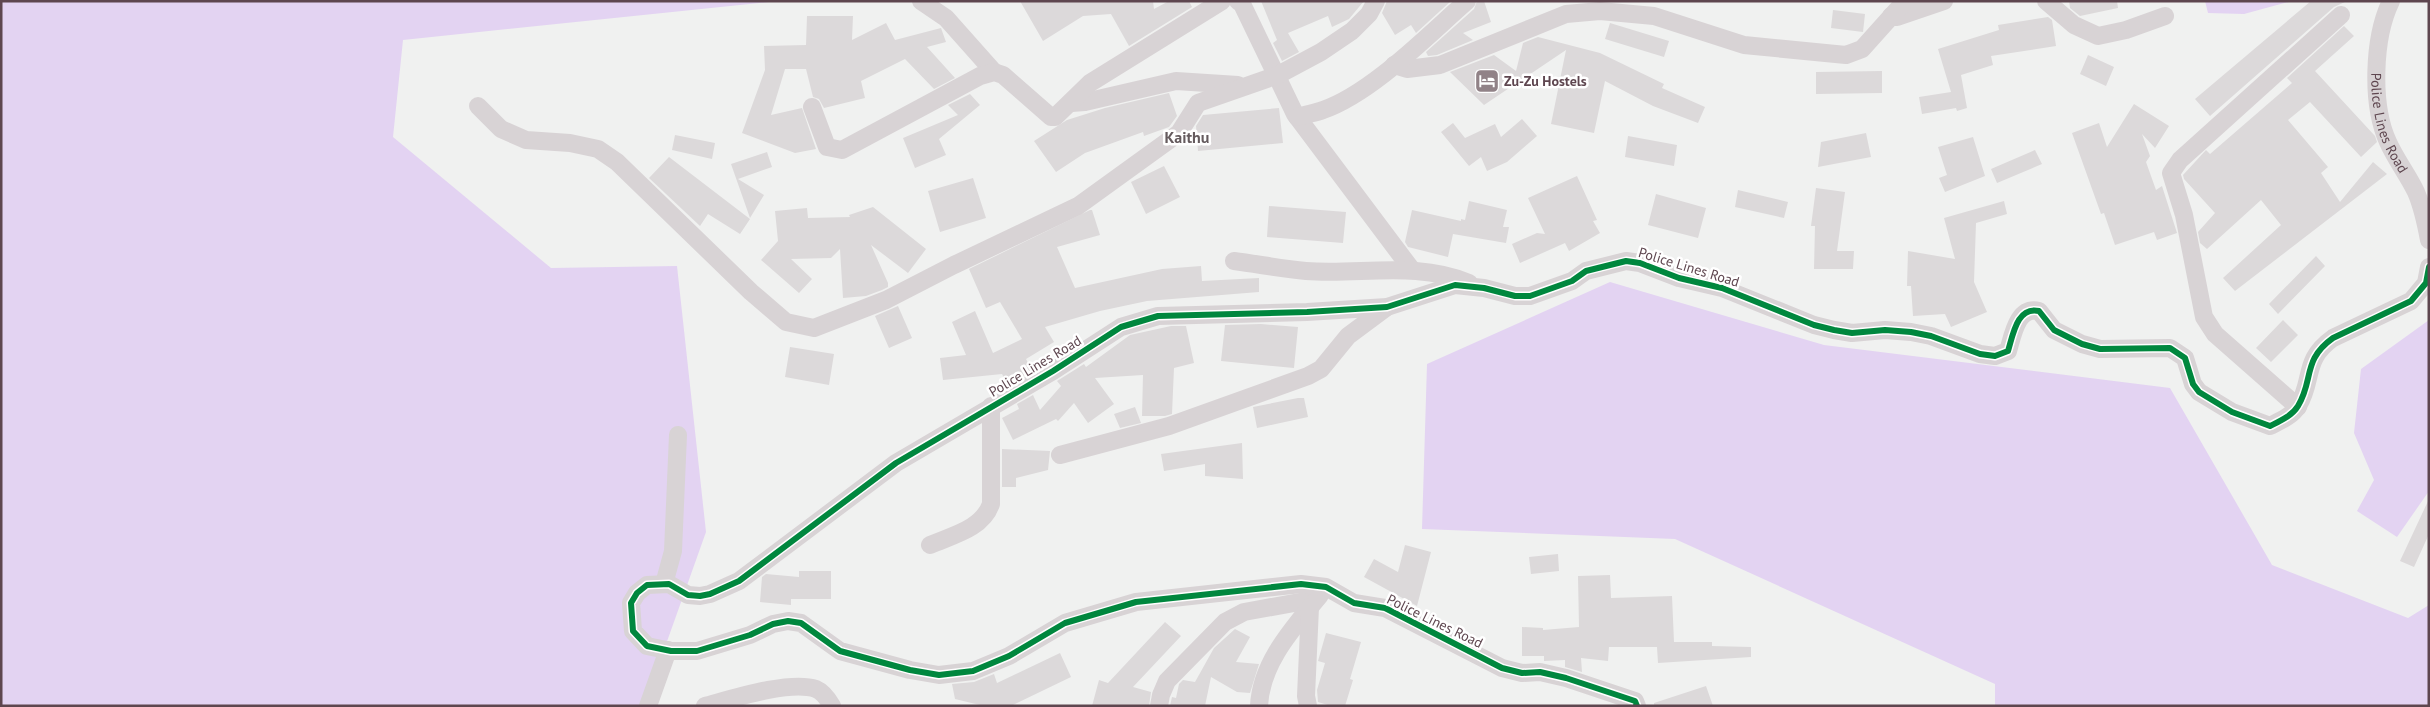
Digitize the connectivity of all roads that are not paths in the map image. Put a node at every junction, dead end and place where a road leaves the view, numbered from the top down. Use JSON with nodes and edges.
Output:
{"nodes":[{"id":1,"x":921,"y":1,"type":"edge"},
{"id":2,"x":1222,"y":1,"type":"edge"},
{"id":3,"x":1238,"y":1,"type":"edge"},
{"id":4,"x":1376,"y":1,"type":"edge"},
{"id":5,"x":1467,"y":1,"type":"edge"},
{"id":6,"x":1905,"y":1,"type":"edge"},
{"id":7,"x":1944,"y":1,"type":"edge"},
{"id":8,"x":2046,"y":1,"type":"edge"},
{"id":9,"x":2392,"y":1,"type":"edge"},
{"id":10,"x":2341,"y":15,"type":"dead end"},
{"id":11,"x":1891,"y":16,"type":"junction"},
{"id":12,"x":2165,"y":16,"type":"dead end"},
{"id":13,"x":1394,"y":65,"type":"junction"},
{"id":14,"x":994,"y":72,"type":"junction"},
{"id":15,"x":1278,"y":75,"type":"junction"},
{"id":16,"x":1246,"y":86,"type":"junction"},
{"id":17,"x":1071,"y":103,"type":"junction"},
{"id":18,"x":478,"y":106,"type":"dead end"},
{"id":19,"x":812,"y":107,"type":"dead end"},
{"id":20,"x":1297,"y":116,"type":"junction"},
{"id":21,"x":2427,"y":215,"type":"edge"},
{"id":22,"x":2429,"y":240,"type":"edge"},
{"id":23,"x":1234,"y":261,"type":"dead end"},
{"id":24,"x":2429,"y":267,"type":"edge"},
{"id":25,"x":1412,"y":270,"type":"junction"},
{"id":26,"x":1484,"y":288,"type":"junction"},
{"id":27,"x":1387,"y":307,"type":"junction"},
{"id":28,"x":991,"y":406,"type":"junction"},
{"id":29,"x":2298,"y":407,"type":"junction"},
{"id":30,"x":678,"y":434,"type":"dead end"},
{"id":31,"x":1060,"y":454,"type":"dead end"},
{"id":32,"x":930,"y":545,"type":"dead end"},
{"id":33,"x":664,"y":584,"type":"junction"},
{"id":34,"x":1318,"y":598,"type":"junction"},
{"id":35,"x":668,"y":650,"type":"junction"},
{"id":36,"x":648,"y":706,"type":"edge"},
{"id":37,"x":704,"y":706,"type":"edge"},
{"id":38,"x":832,"y":706,"type":"edge"},
{"id":39,"x":1159,"y":706,"type":"edge"},
{"id":40,"x":1259,"y":706,"type":"edge"},
{"id":41,"x":1308,"y":706,"type":"edge"},
{"id":42,"x":1637,"y":706,"type":"edge"}],
"edges":[{"from":1,"to":14,"type":"street"},
{"from":2,"to":17,"type":"street"},
{"from":3,"to":15,"type":"street"},
{"from":4,"to":15,"type":"street"},
{"from":5,"to":13,"type":"street"},
{"from":6,"to":11,"type":"street"},
{"from":7,"to":11,"type":"street"},
{"from":8,"to":12,"type":"street"},
{"from":9,"to":21,"type":"street","name":"Police Lines Road"},
{"from":10,"to":29,"type":"street"},
{"from":11,"to":13,"type":"street"},
{"from":13,"to":20,"type":"street"},
{"from":14,"to":17,"type":"street"},
{"from":14,"to":19,"type":"street"},
{"from":15,"to":16,"type":"street"},
{"from":15,"to":20,"type":"street"},
{"from":16,"to":17,"type":"street"},
{"from":16,"to":18,"type":"street"},
{"from":20,"to":25,"type":"street"},
{"from":21,"to":22,"type":"street","name":"Police Lines Road"},
{"from":23,"to":25,"type":"street"},
{"from":24,"to":29,"type":"street"},
{"from":25,"to":26,"type":"street"},
{"from":26,"to":27,"type":"street","name":"Police Lines Road"},
{"from":26,"to":29,"type":"street","name":"Police Lines Road"},
{"from":27,"to":28,"type":"street","name":"Police Lines Road"},
{"from":27,"to":31,"type":"street"},
{"from":28,"to":32,"type":"street"},
{"from":28,"to":33,"type":"street","name":"Police Lines Road"},
{"from":30,"to":33,"type":"street"},
{"from":33,"to":35,"type":"street","name":"Police Lines Road"},
{"from":34,"to":35,"type":"street","name":"Police Lines Road"},
{"from":34,"to":39,"type":"street"},
{"from":34,"to":40,"type":"street"},
{"from":34,"to":41,"type":"street"},
{"from":34,"to":42,"type":"street","name":"Police Lines Road"},
{"from":35,"to":36,"type":"street"},
{"from":37,"to":38,"type":"street"}]}
